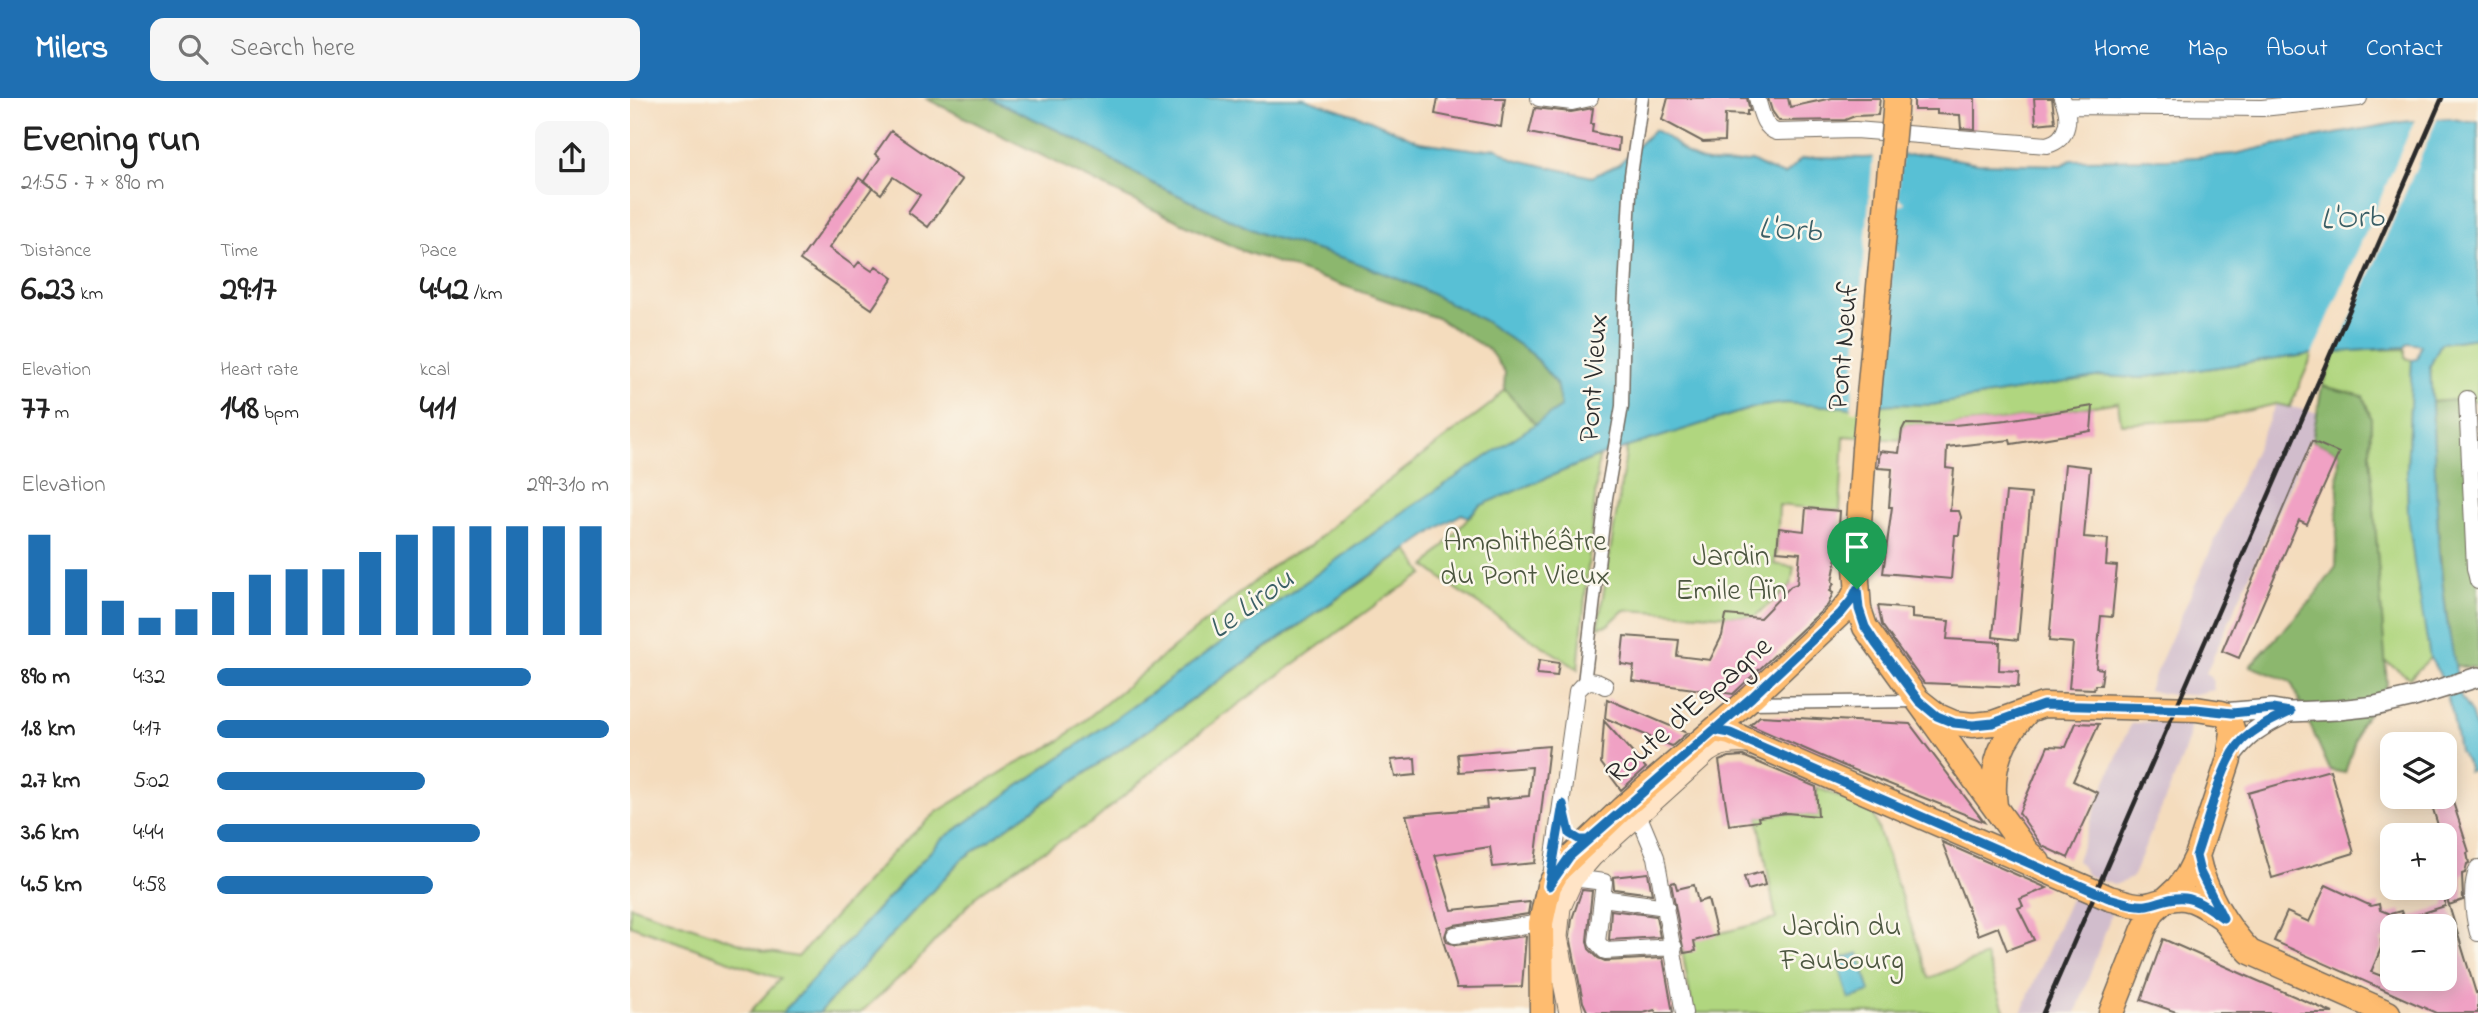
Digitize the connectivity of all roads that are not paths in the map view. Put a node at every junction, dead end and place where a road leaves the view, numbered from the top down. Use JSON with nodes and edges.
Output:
{"nodes":[{"id":1,"x":1539,"y":98,"type":"edge"},
{"id":2,"x":1590,"y":98,"type":"edge"},
{"id":3,"x":1757,"y":98,"type":"edge"},
{"id":4,"x":1896,"y":98,"type":"edge"},
{"id":5,"x":2359,"y":98,"type":"edge"},
{"id":6,"x":1640,"y":102,"type":"edge"},
{"id":7,"x":2064,"y":102,"type":"edge"},
{"id":8,"x":2467,"y":399,"type":"dead end"},
{"id":9,"x":2478,"y":582,"type":"edge"},
{"id":10,"x":1857,"y":589,"type":"junction"},
{"id":11,"x":2478,"y":677,"type":"edge"},
{"id":12,"x":1584,"y":683,"type":"junction"},
{"id":13,"x":1605,"y":686,"type":"dead end"},
{"id":14,"x":1919,"y":701,"type":"junction"},
{"id":15,"x":1745,"y":704,"type":"junction"},
{"id":16,"x":2031,"y":709,"type":"junction"},
{"id":17,"x":2290,"y":712,"type":"junction"},
{"id":18,"x":2222,"y":713,"type":"junction"},
{"id":19,"x":1710,"y":741,"type":"junction"},
{"id":20,"x":2228,"y":759,"type":"junction"},
{"id":21,"x":1563,"y":804,"type":"junction"},
{"id":22,"x":1994,"y":805,"type":"junction"},
{"id":23,"x":1638,"y":814,"type":"junction"},
{"id":24,"x":1974,"y":837,"type":"junction"},
{"id":25,"x":1588,"y":840,"type":"junction"},
{"id":26,"x":2196,"y":856,"type":"junction"},
{"id":27,"x":2478,"y":868,"type":"edge"},
{"id":28,"x":2046,"y":870,"type":"junction"},
{"id":29,"x":1572,"y":878,"type":"junction"},
{"id":30,"x":1549,"y":886,"type":"junction"},
{"id":31,"x":1602,"y":898,"type":"junction"},
{"id":32,"x":2109,"y":898,"type":"junction"},
{"id":33,"x":2165,"y":899,"type":"junction"},
{"id":34,"x":1666,"y":907,"type":"junction"},
{"id":35,"x":2223,"y":918,"type":"junction"},
{"id":36,"x":1541,"y":923,"type":"junction"},
{"id":37,"x":2478,"y":933,"type":"edge"},
{"id":38,"x":1455,"y":935,"type":"dead end"},
{"id":39,"x":1674,"y":947,"type":"junction"},
{"id":40,"x":1542,"y":1013,"type":"edge"},
{"id":41,"x":1571,"y":1013,"type":"edge"},
{"id":42,"x":1684,"y":1013,"type":"edge"},
{"id":43,"x":2098,"y":1013,"type":"edge"},
{"id":44,"x":2110,"y":1013,"type":"edge"},
{"id":45,"x":2388,"y":1013,"type":"edge"}],
"edges":[{"from":1,"to":2,"type":"street"},
{"from":3,"to":7,"type":"street"},
{"from":4,"to":10,"type":"main road","name":"Pont Neuf","bridge":true},
{"from":5,"to":7,"type":"street"},
{"from":6,"to":12,"type":"street","name":"Pont Vieux"},
{"from":8,"to":9,"type":"street"},
{"from":10,"to":14,"type":"main road"},
{"from":10,"to":15,"type":"main road","name":"Route d'Espagne"},
{"from":11,"to":17,"type":"street"},
{"from":12,"to":13,"type":"street"},
{"from":12,"to":21,"type":"street"},
{"from":14,"to":15,"type":"street"},
{"from":14,"to":16,"type":"main road"},
{"from":14,"to":22,"type":"main road"},
{"from":15,"to":19,"type":"main road","name":"Route d'Espagne"},
{"from":16,"to":18,"type":"main road"},
{"from":16,"to":22,"type":"main road"},
{"from":17,"to":18,"type":"street"},
{"from":17,"to":20,"type":"street"},
{"from":18,"to":20,"type":"main road"},
{"from":19,"to":23,"type":"main road","name":"Route d'Espagne"},
{"from":19,"to":24,"type":"main road"},
{"from":19,"to":25,"type":"main road","name":"Route d'Espagne"},
{"from":20,"to":26,"type":"main road"},
{"from":21,"to":25,"type":"street"},
{"from":21,"to":30,"type":"street"},
{"from":22,"to":24,"type":"main road"},
{"from":22,"to":28,"type":"main road"},
{"from":23,"to":29,"type":"main road","name":"Route d'Espagne"},
{"from":23,"to":34,"type":"street"},
{"from":24,"to":28,"type":"main road"},
{"from":25,"to":30,"type":"main road","name":"Route d'Espagne"},
{"from":26,"to":33,"type":"main road"},
{"from":26,"to":35,"type":"main road"},
{"from":27,"to":37,"type":"street"},
{"from":28,"to":32,"type":"main road"},
{"from":29,"to":31,"type":"street"},
{"from":29,"to":41,"type":"main road","name":"Route d'Espagne"},
{"from":30,"to":36,"type":"main road"},
{"from":31,"to":34,"type":"street"},
{"from":31,"to":39,"type":"street"},
{"from":32,"to":33,"type":"main road"},
{"from":32,"to":43,"type":"main road"},
{"from":33,"to":35,"type":"main road"},
{"from":33,"to":44,"type":"main road"},
{"from":34,"to":39,"type":"street"},
{"from":35,"to":45,"type":"main road"},
{"from":36,"to":38,"type":"street"},
{"from":36,"to":40,"type":"main road"},
{"from":39,"to":42,"type":"street"}]}
